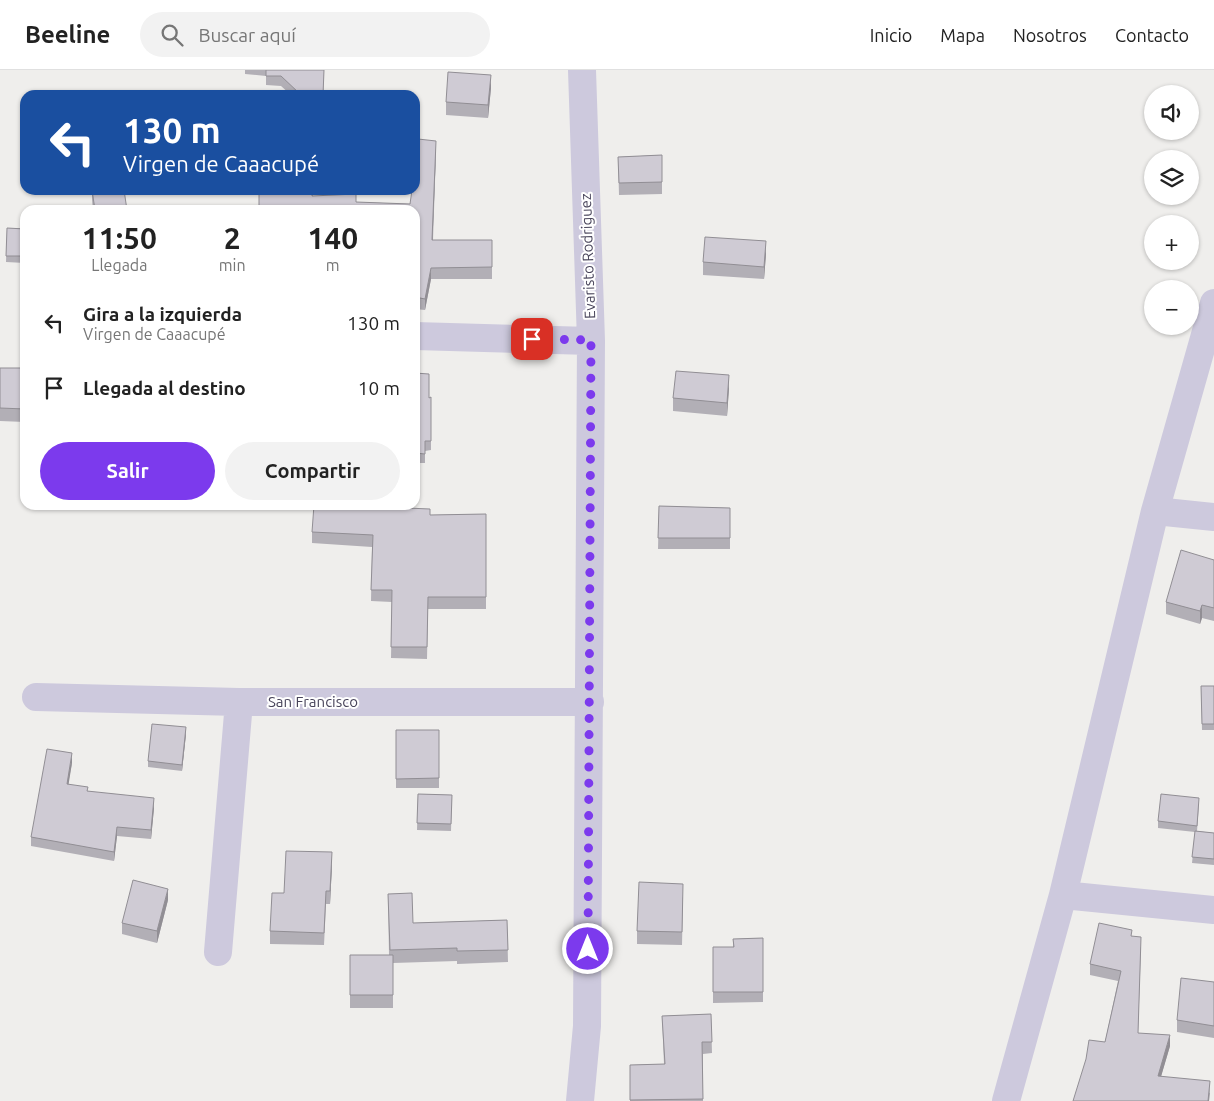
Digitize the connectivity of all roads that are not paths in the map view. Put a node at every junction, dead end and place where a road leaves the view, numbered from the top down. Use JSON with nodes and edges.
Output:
{"nodes":[{"id":1,"x":582,"y":70,"type":"edge"},
{"id":2,"x":1214,"y":303,"type":"edge"},
{"id":3,"x":420,"y":336,"type":"edge"},
{"id":4,"x":591,"y":340,"type":"junction"},
{"id":5,"x":1156,"y":511,"type":"junction"},
{"id":6,"x":1214,"y":517,"type":"edge"},
{"id":7,"x":36,"y":697,"type":"dead end"},
{"id":8,"x":239,"y":702,"type":"junction"},
{"id":9,"x":590,"y":702,"type":"junction"},
{"id":10,"x":1063,"y":895,"type":"junction"},
{"id":11,"x":1214,"y":910,"type":"edge"},
{"id":12,"x":218,"y":952,"type":"dead end"},
{"id":13,"x":580,"y":1101,"type":"edge"},
{"id":14,"x":1006,"y":1101,"type":"edge"}],
"edges":[{"from":1,"to":4,"type":"street","name":"Evaristo Rodriguez"},
{"from":2,"to":5,"type":"street"},
{"from":3,"to":4,"type":"street"},
{"from":4,"to":9,"type":"street","name":"Evaristo Rodriguez"},
{"from":5,"to":6,"type":"street"},
{"from":5,"to":10,"type":"street"},
{"from":7,"to":8,"type":"street","name":"San Francisco"},
{"from":8,"to":9,"type":"street","name":"San Francisco"},
{"from":8,"to":12,"type":"street"},
{"from":9,"to":13,"type":"street","name":"Evaristo Rodriguez"},
{"from":10,"to":11,"type":"street"},
{"from":10,"to":14,"type":"street"}]}
